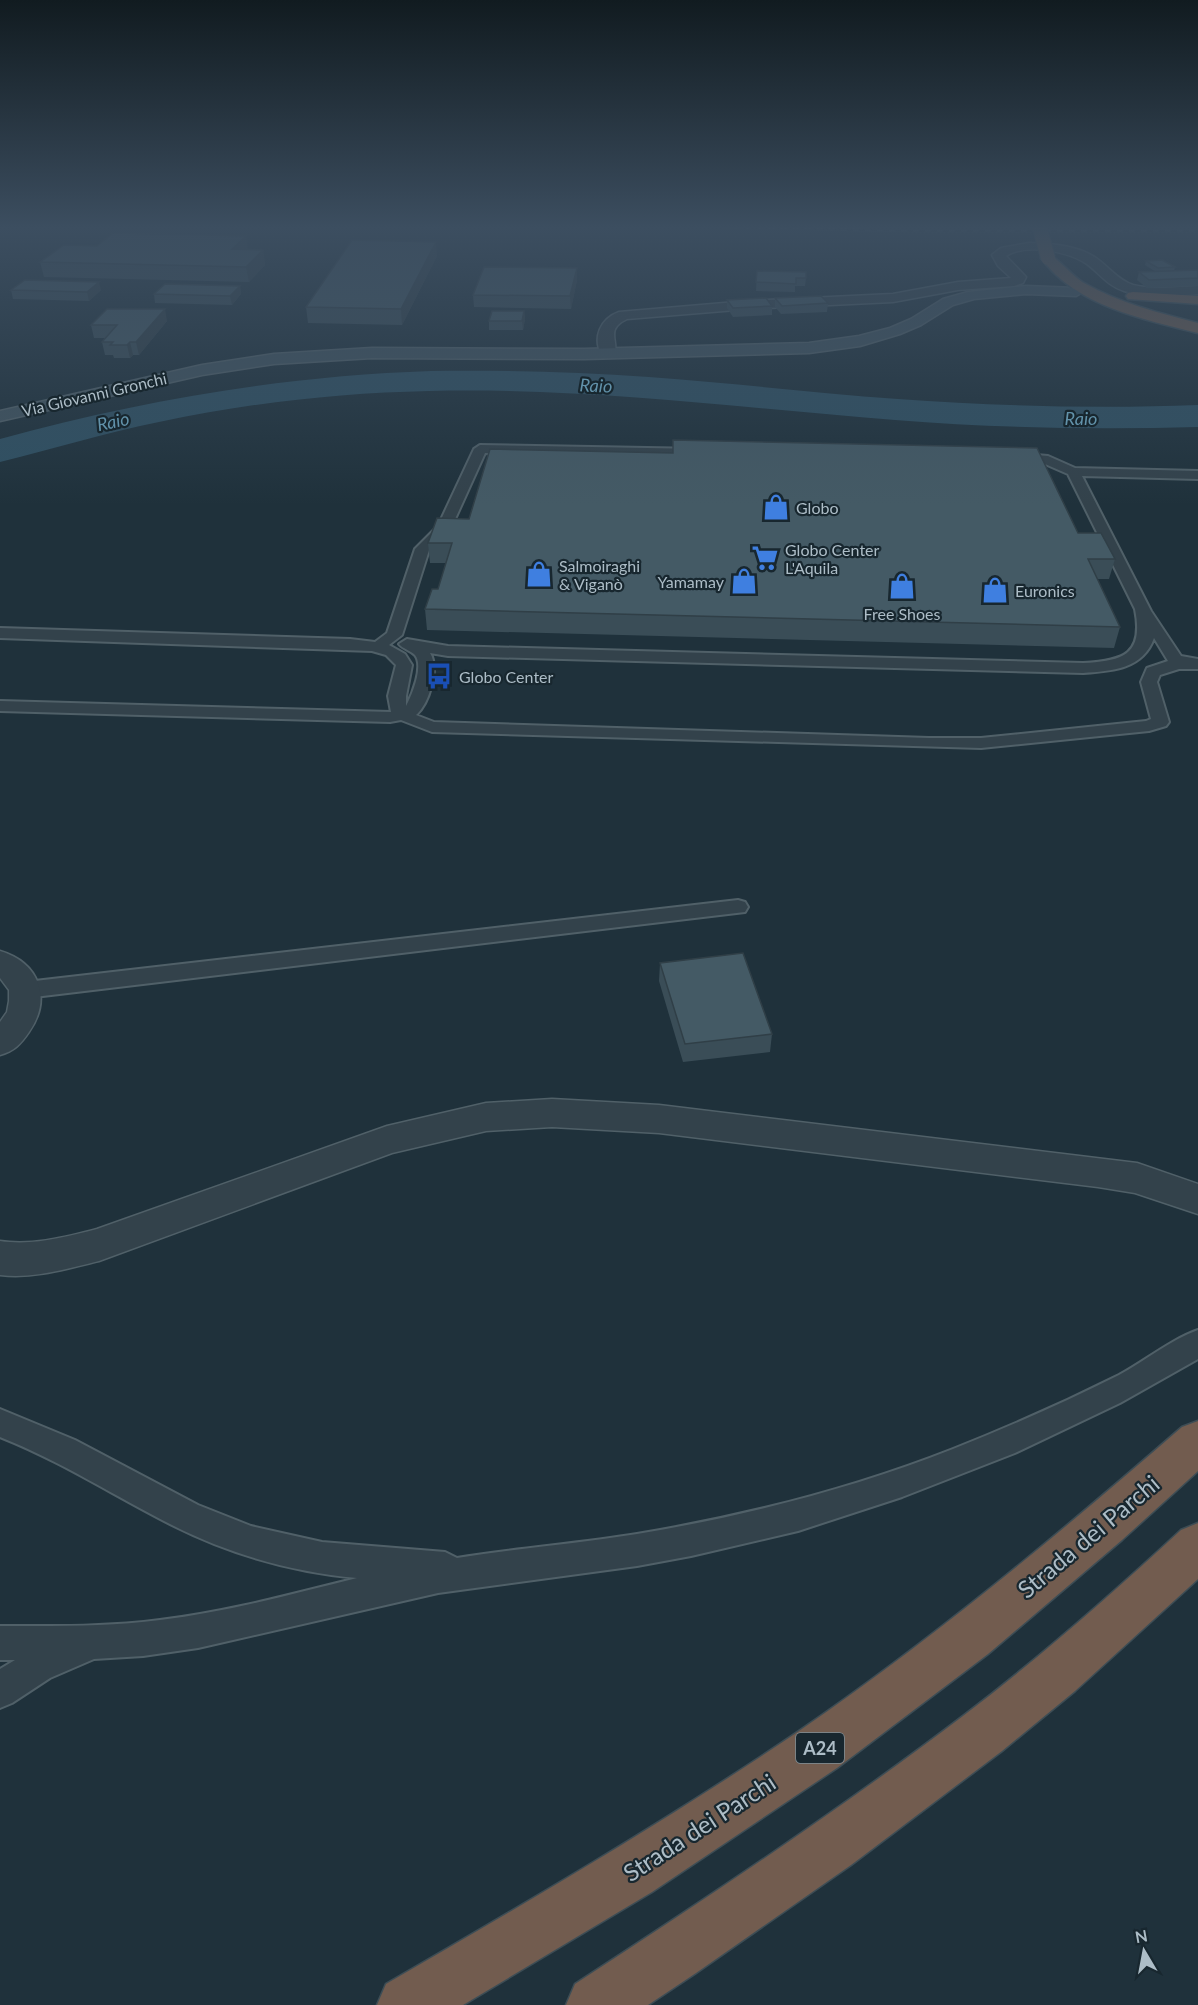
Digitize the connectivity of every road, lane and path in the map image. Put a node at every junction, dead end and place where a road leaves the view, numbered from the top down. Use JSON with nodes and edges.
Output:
{"nodes":[{"id":1,"x":614,"y":319,"type":"edge"},
{"id":2,"x":921,"y":319,"type":"edge"},
{"id":3,"x":1164,"y":319,"type":"edge"},
{"id":4,"x":1198,"y":328,"type":"edge"},
{"id":5,"x":608,"y":353,"type":"junction"},
{"id":6,"x":0,"y":416,"type":"edge"},
{"id":7,"x":717,"y":453,"type":"edge"},
{"id":8,"x":1001,"y":457,"type":"edge"},
{"id":9,"x":1073,"y":472,"type":"junction"},
{"id":10,"x":1198,"y":475,"type":"edge"},
{"id":11,"x":1143,"y":609,"type":"junction"},
{"id":12,"x":0,"y":633,"type":"edge"},
{"id":13,"x":383,"y":642,"type":"junction"},
{"id":14,"x":331,"y":643,"type":"junction"},
{"id":15,"x":411,"y":645,"type":"junction"},
{"id":16,"x":1193,"y":664,"type":"edge"},
{"id":17,"x":1102,"y":668,"type":"junction"},
{"id":18,"x":0,"y":706,"type":"edge"},
{"id":19,"x":1156,"y":707,"type":"junction"},
{"id":20,"x":409,"y":719,"type":"junction"},
{"id":21,"x":738,"y":907,"type":"dead end"},
{"id":22,"x":0,"y":962,"type":"edge"},
{"id":23,"x":26,"y":990,"type":"junction"},
{"id":24,"x":0,"y":1043,"type":"edge"},
{"id":25,"x":1191,"y":1187,"type":"edge"},
{"id":26,"x":0,"y":1258,"type":"edge"},
{"id":27,"x":1198,"y":1343,"type":"edge"},
{"id":28,"x":0,"y":1423,"type":"edge"},
{"id":29,"x":1198,"y":1442,"type":"edge"},
{"id":30,"x":1198,"y":1547,"type":"edge"},
{"id":31,"x":494,"y":1570,"type":"junction"},
{"id":32,"x":127,"y":1640,"type":"junction"},
{"id":33,"x":0,"y":1643,"type":"edge"},
{"id":34,"x":0,"y":1691,"type":"edge"},
{"id":35,"x":407,"y":2005,"type":"edge"},
{"id":36,"x":596,"y":2005,"type":"edge"}],
"edges":[{"from":1,"to":5,"type":"street"},
{"from":2,"to":5,"type":"main road","name":"Via Giovanni Gronchi"},
{"from":3,"to":4,"type":"highway","bridge":true},
{"from":5,"to":6,"type":"main road","name":"Via Giovanni Gronchi"},
{"from":7,"to":13,"type":"lane"},
{"from":8,"to":9,"type":"lane"},
{"from":9,"to":10,"type":"lane"},
{"from":9,"to":11,"type":"lane"},
{"from":11,"to":16,"type":"lane"},
{"from":11,"to":17,"type":"lane"},
{"from":12,"to":14,"type":"lane"},
{"from":13,"to":14,"type":"lane"},
{"from":13,"to":15,"type":"lane"},
{"from":14,"to":20,"type":"lane"},
{"from":15,"to":17,"type":"lane"},
{"from":15,"to":20,"type":"lane"},
{"from":16,"to":19,"type":"lane"},
{"from":17,"to":19,"type":"lane"},
{"from":18,"to":20,"type":"lane"},
{"from":19,"to":20,"type":"lane"},
{"from":21,"to":23,"type":"lane"},
{"from":22,"to":23,"type":"street"},
{"from":23,"to":24,"type":"street"},
{"from":25,"to":26,"type":"street"},
{"from":27,"to":31,"type":"lane"},
{"from":28,"to":31,"type":"lane"},
{"from":29,"to":35,"type":"highway","name":"Strada dei Parchi","number":"A24"},
{"from":30,"to":36,"type":"highway"},
{"from":31,"to":32,"type":"lane"},
{"from":32,"to":33,"type":"lane"},
{"from":32,"to":34,"type":"lane"}]}
